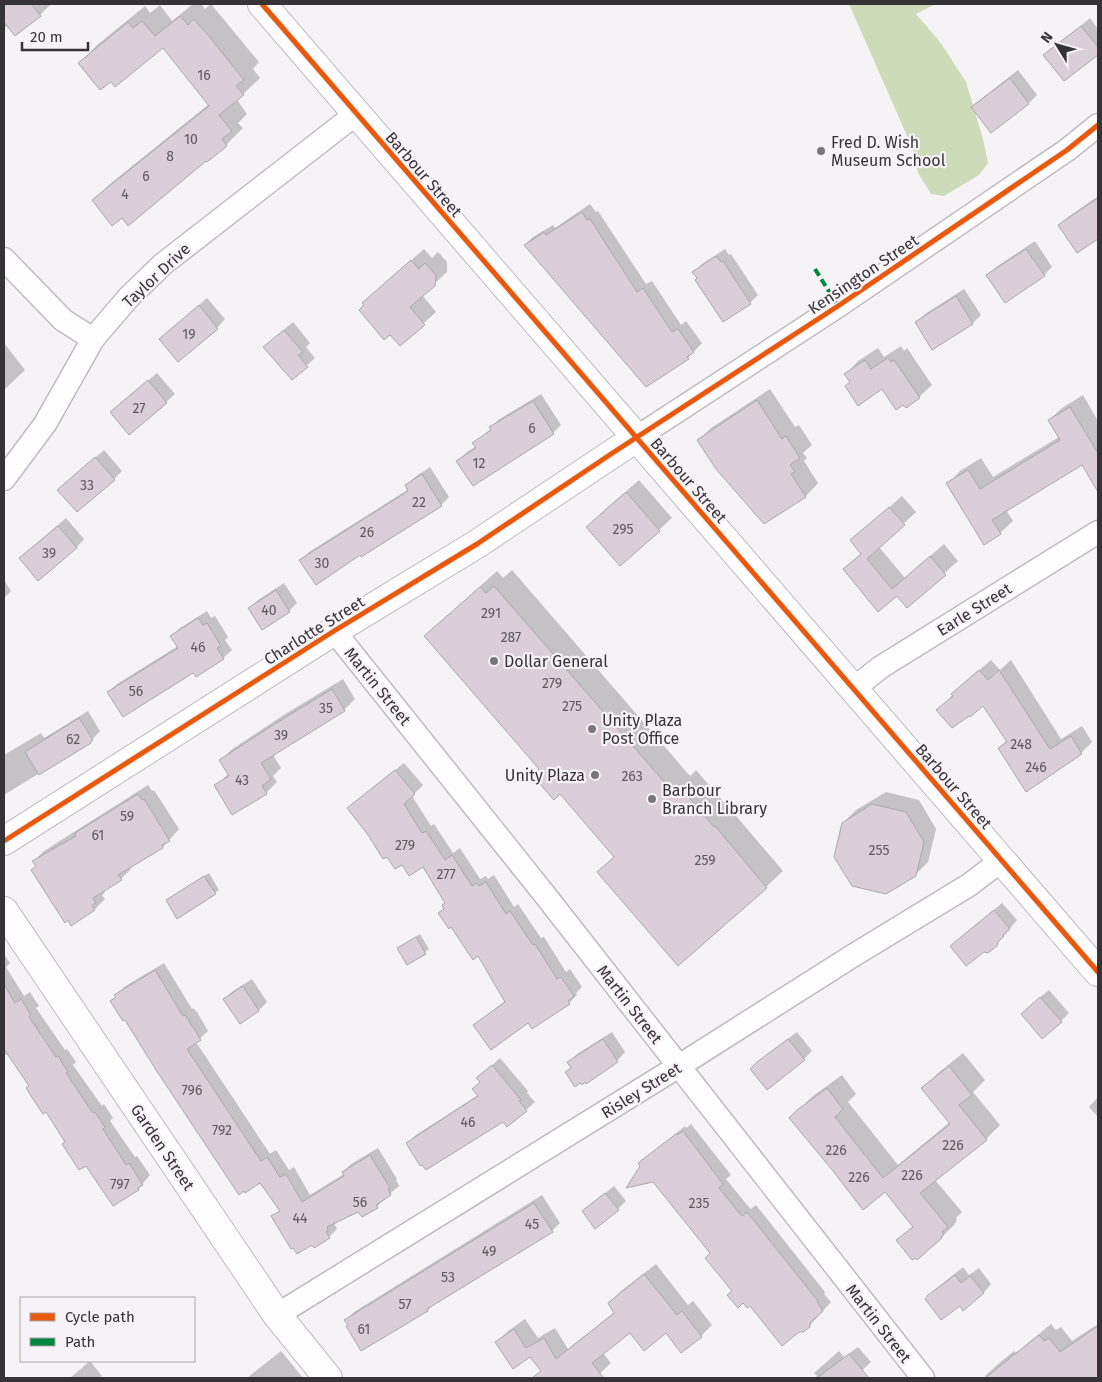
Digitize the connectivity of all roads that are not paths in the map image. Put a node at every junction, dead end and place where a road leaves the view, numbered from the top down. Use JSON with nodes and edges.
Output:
{"nodes":[{"id":1,"x":262,"y":4,"type":"edge"},
{"id":2,"x":356,"y":114,"type":"junction"},
{"id":3,"x":1098,"y":125,"type":"edge"},
{"id":4,"x":4,"y":258,"type":"edge"},
{"id":5,"x":93,"y":339,"type":"junction"},
{"id":6,"x":636,"y":438,"type":"junction"},
{"id":7,"x":4,"y":480,"type":"edge"},
{"id":8,"x":1098,"y":532,"type":"edge"},
{"id":9,"x":334,"y":631,"type":"junction"},
{"id":10,"x":853,"y":689,"type":"junction"},
{"id":11,"x":4,"y":841,"type":"edge"},
{"id":12,"x":1002,"y":860,"type":"junction"},
{"id":13,"x":4,"y":911,"type":"edge"},
{"id":14,"x":1096,"y":965,"type":"edge"},
{"id":15,"x":679,"y":1066,"type":"junction"},
{"id":16,"x":277,"y":1315,"type":"junction"},
{"id":17,"x":328,"y":1378,"type":"edge"},
{"id":18,"x":923,"y":1378,"type":"edge"}],
"edges":[{"from":1,"to":2,"type":"street","name":"Barbour Street"},
{"from":2,"to":5,"type":"street","name":"Taylor Drive"},
{"from":2,"to":6,"type":"street","name":"Barbour Street"},
{"from":3,"to":6,"type":"street","name":"Kensington Street"},
{"from":4,"to":5,"type":"street"},
{"from":5,"to":7,"type":"street","name":"Taylor Drive"},
{"from":6,"to":9,"type":"street","name":"Charlotte Street"},
{"from":6,"to":10,"type":"street","name":"Barbour Street"},
{"from":8,"to":10,"type":"street","name":"Earle Street"},
{"from":9,"to":11,"type":"street","name":"Charlotte Street"},
{"from":9,"to":15,"type":"street","name":"Martin Street"},
{"from":10,"to":12,"type":"street","name":"Barbour Street"},
{"from":12,"to":14,"type":"street","name":"Barbour Street"},
{"from":12,"to":15,"type":"street","name":"Risley Street"},
{"from":13,"to":16,"type":"street","name":"Garden Street"},
{"from":15,"to":16,"type":"street","name":"Risley Street"},
{"from":15,"to":18,"type":"street","name":"Martin Street"},
{"from":16,"to":17,"type":"street","name":"Garden Street"}]}
